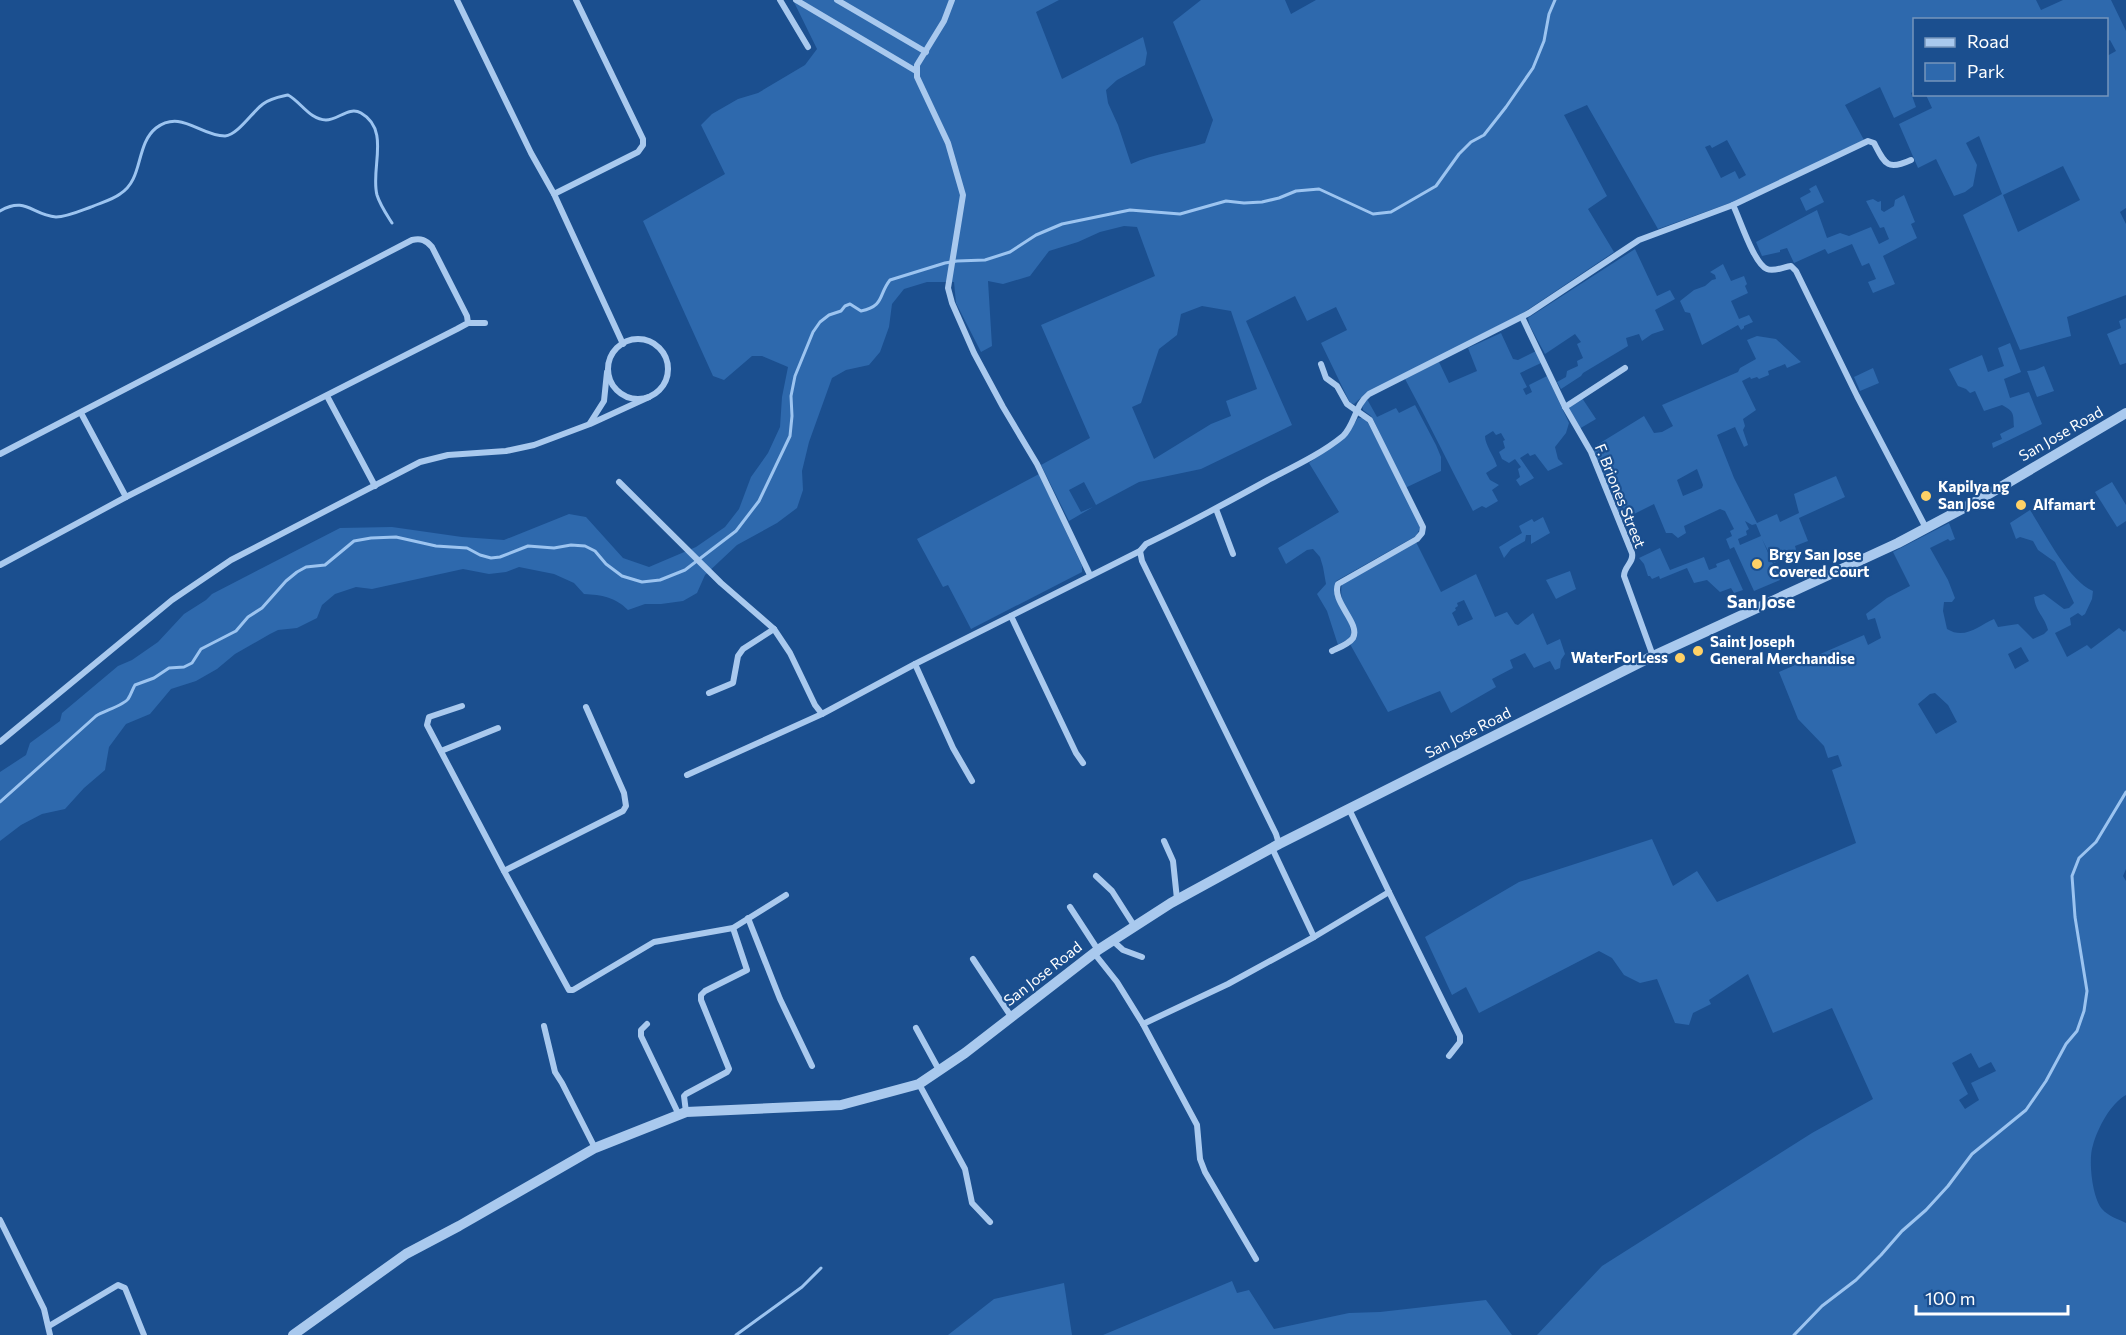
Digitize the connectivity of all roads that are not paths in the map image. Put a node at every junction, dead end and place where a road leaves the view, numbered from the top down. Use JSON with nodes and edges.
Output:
{"nodes":[{"id":1,"x":466,"y":0,"type":"edge"},
{"id":2,"x":576,"y":0,"type":"edge"},
{"id":3,"x":780,"y":0,"type":"edge"},
{"id":4,"x":795,"y":0,"type":"edge"},
{"id":5,"x":837,"y":0,"type":"edge"},
{"id":6,"x":952,"y":0,"type":"edge"},
{"id":7,"x":458,"y":2,"type":"edge"},
{"id":8,"x":808,"y":47,"type":"dead end"},
{"id":9,"x":926,"y":52,"type":"junction"},
{"id":10,"x":916,"y":71,"type":"junction"},
{"id":11,"x":1911,"y":160,"type":"dead end"},
{"id":12,"x":554,"y":194,"type":"junction"},
{"id":13,"x":1734,"y":205,"type":"junction"},
{"id":14,"x":1522,"y":317,"type":"junction"},
{"id":15,"x":468,"y":323,"type":"junction"},
{"id":16,"x":486,"y":323,"type":"dead end"},
{"id":17,"x":622,"y":344,"type":"junction"},
{"id":18,"x":1321,"y":364,"type":"dead end"},
{"id":19,"x":1625,"y":368,"type":"dead end"},
{"id":20,"x":608,"y":371,"type":"junction"},
{"id":21,"x":327,"y":396,"type":"junction"},
{"id":22,"x":649,"y":397,"type":"junction"},
{"id":23,"x":1565,"y":406,"type":"junction"},
{"id":24,"x":1356,"y":410,"type":"junction"},
{"id":25,"x":81,"y":412,"type":"junction"},
{"id":26,"x":2126,"y":413,"type":"edge"},
{"id":27,"x":590,"y":424,"type":"junction"},
{"id":28,"x":0,"y":454,"type":"edge"},
{"id":29,"x":619,"y":482,"type":"dead end"},
{"id":30,"x":375,"y":486,"type":"junction"},
{"id":31,"x":126,"y":497,"type":"junction"},
{"id":32,"x":1216,"y":509,"type":"junction"},
{"id":33,"x":1926,"y":528,"type":"junction"},
{"id":34,"x":1140,"y":551,"type":"junction"},
{"id":35,"x":1233,"y":554,"type":"dead end"},
{"id":36,"x":0,"y":565,"type":"edge"},
{"id":37,"x":1090,"y":575,"type":"junction"},
{"id":38,"x":1011,"y":616,"type":"junction"},
{"id":39,"x":774,"y":629,"type":"junction"},
{"id":40,"x":1332,"y":651,"type":"dead end"},
{"id":41,"x":1653,"y":656,"type":"junction"},
{"id":42,"x":915,"y":664,"type":"junction"},
{"id":43,"x":709,"y":693,"type":"dead end"},
{"id":44,"x":462,"y":706,"type":"dead end"},
{"id":45,"x":586,"y":707,"type":"dead end"},
{"id":46,"x":822,"y":714,"type":"junction"},
{"id":47,"x":498,"y":728,"type":"dead end"},
{"id":48,"x":0,"y":742,"type":"edge"},
{"id":49,"x":441,"y":751,"type":"junction"},
{"id":50,"x":1083,"y":763,"type":"dead end"},
{"id":51,"x":687,"y":775,"type":"dead end"},
{"id":52,"x":972,"y":781,"type":"dead end"},
{"id":53,"x":1349,"y":809,"type":"junction"},
{"id":54,"x":1164,"y":841,"type":"dead end"},
{"id":55,"x":1276,"y":846,"type":"junction"},
{"id":56,"x":504,"y":871,"type":"junction"},
{"id":57,"x":1096,"y":876,"type":"dead end"},
{"id":58,"x":1389,"y":892,"type":"junction"},
{"id":59,"x":786,"y":895,"type":"dead end"},
{"id":60,"x":1177,"y":899,"type":"junction"},
{"id":61,"x":1070,"y":907,"type":"dead end"},
{"id":62,"x":748,"y":918,"type":"junction"},
{"id":63,"x":1135,"y":927,"type":"junction"},
{"id":64,"x":732,"y":928,"type":"junction"},
{"id":65,"x":1314,"y":937,"type":"junction"},
{"id":66,"x":1113,"y":940,"type":"junction"},
{"id":67,"x":1096,"y":952,"type":"junction"},
{"id":68,"x":1143,"y":957,"type":"dead end"},
{"id":69,"x":973,"y":959,"type":"dead end"},
{"id":70,"x":1012,"y":1018,"type":"junction"},
{"id":71,"x":646,"y":1024,"type":"dead end"},
{"id":72,"x":1143,"y":1024,"type":"junction"},
{"id":73,"x":544,"y":1026,"type":"dead end"},
{"id":74,"x":916,"y":1028,"type":"dead end"},
{"id":75,"x":1449,"y":1056,"type":"dead end"},
{"id":76,"x":812,"y":1066,"type":"dead end"},
{"id":77,"x":939,"y":1070,"type":"junction"},
{"id":78,"x":919,"y":1084,"type":"junction"},
{"id":79,"x":683,"y":1114,"type":"junction"},
{"id":80,"x":595,"y":1148,"type":"junction"},
{"id":81,"x":0,"y":1220,"type":"edge"},
{"id":82,"x":990,"y":1222,"type":"dead end"},
{"id":83,"x":1256,"y":1259,"type":"dead end"},
{"id":84,"x":49,"y":1326,"type":"junction"},
{"id":85,"x":295,"y":1334,"type":"edge"},
{"id":86,"x":50,"y":1335,"type":"edge"},
{"id":87,"x":144,"y":1335,"type":"edge"}],
"edges":[{"from":1,"to":7,"type":"street"},
{"from":2,"to":12,"type":"street"},
{"from":3,"to":8,"type":"street"},
{"from":4,"to":10,"type":"street"},
{"from":5,"to":9,"type":"street"},
{"from":6,"to":9,"type":"street"},
{"from":7,"to":12,"type":"street"},
{"from":9,"to":10,"type":"street"},
{"from":10,"to":37,"type":"street"},
{"from":11,"to":13,"type":"street"},
{"from":12,"to":17,"type":"street"},
{"from":13,"to":14,"type":"street"},
{"from":13,"to":33,"type":"street"},
{"from":14,"to":23,"type":"street","name":"F. Briones Street"},
{"from":14,"to":24,"type":"street"},
{"from":15,"to":16,"type":"street"},
{"from":15,"to":21,"type":"street"},
{"from":15,"to":25,"type":"street"},
{"from":17,"to":20,"type":"street"},
{"from":17,"to":22,"type":"street"},
{"from":18,"to":24,"type":"street"},
{"from":19,"to":23,"type":"street"},
{"from":20,"to":22,"type":"street"},
{"from":20,"to":27,"type":"street"},
{"from":21,"to":30,"type":"street"},
{"from":21,"to":31,"type":"street"},
{"from":22,"to":27,"type":"street"},
{"from":23,"to":41,"type":"street","name":"F. Briones Street"},
{"from":24,"to":32,"type":"street"},
{"from":24,"to":40,"type":"street"},
{"from":25,"to":28,"type":"street"},
{"from":25,"to":31,"type":"street"},
{"from":26,"to":33,"type":"street","name":"San Jose Road"},
{"from":27,"to":30,"type":"street"},
{"from":29,"to":39,"type":"street"},
{"from":30,"to":48,"type":"street"},
{"from":31,"to":36,"type":"street"},
{"from":32,"to":34,"type":"street"},
{"from":32,"to":35,"type":"street"},
{"from":33,"to":41,"type":"street","name":"San Jose Road"},
{"from":34,"to":37,"type":"street"},
{"from":34,"to":55,"type":"street"},
{"from":37,"to":38,"type":"street"},
{"from":38,"to":42,"type":"street"},
{"from":38,"to":50,"type":"street"},
{"from":39,"to":43,"type":"street"},
{"from":39,"to":46,"type":"street"},
{"from":41,"to":53,"type":"street","name":"San Jose Road"},
{"from":42,"to":46,"type":"street"},
{"from":42,"to":52,"type":"street"},
{"from":44,"to":49,"type":"street"},
{"from":45,"to":56,"type":"street"},
{"from":46,"to":51,"type":"street"},
{"from":47,"to":49,"type":"street"},
{"from":49,"to":56,"type":"street"},
{"from":53,"to":55,"type":"street","name":"San Jose Road"},
{"from":53,"to":58,"type":"street"},
{"from":54,"to":60,"type":"street"},
{"from":55,"to":60,"type":"street","name":"San Jose Road"},
{"from":55,"to":65,"type":"street"},
{"from":56,"to":64,"type":"street"},
{"from":57,"to":63,"type":"street"},
{"from":58,"to":65,"type":"street"},
{"from":58,"to":75,"type":"street"},
{"from":59,"to":62,"type":"street"},
{"from":60,"to":63,"type":"street","name":"San Jose Road"},
{"from":61,"to":67,"type":"street"},
{"from":62,"to":64,"type":"street"},
{"from":62,"to":76,"type":"street"},
{"from":63,"to":66,"type":"street","name":"San Jose Road"},
{"from":64,"to":79,"type":"street"},
{"from":65,"to":72,"type":"street"},
{"from":66,"to":67,"type":"street","name":"San Jose Road"},
{"from":66,"to":68,"type":"street"},
{"from":67,"to":70,"type":"street","name":"San Jose Road"},
{"from":67,"to":72,"type":"street"},
{"from":69,"to":70,"type":"street"},
{"from":70,"to":77,"type":"street","name":"San Jose Road"},
{"from":71,"to":79,"type":"street"},
{"from":72,"to":83,"type":"street"},
{"from":73,"to":80,"type":"street"},
{"from":74,"to":77,"type":"street"},
{"from":77,"to":78,"type":"street","name":"San Jose Road"},
{"from":78,"to":79,"type":"street","name":"San Jose Road"},
{"from":78,"to":82,"type":"street"},
{"from":79,"to":80,"type":"street","name":"San Jose Road"},
{"from":80,"to":85,"type":"street","name":"San Jose Road"},
{"from":81,"to":84,"type":"street"},
{"from":84,"to":86,"type":"street"},
{"from":84,"to":87,"type":"street"}]}
